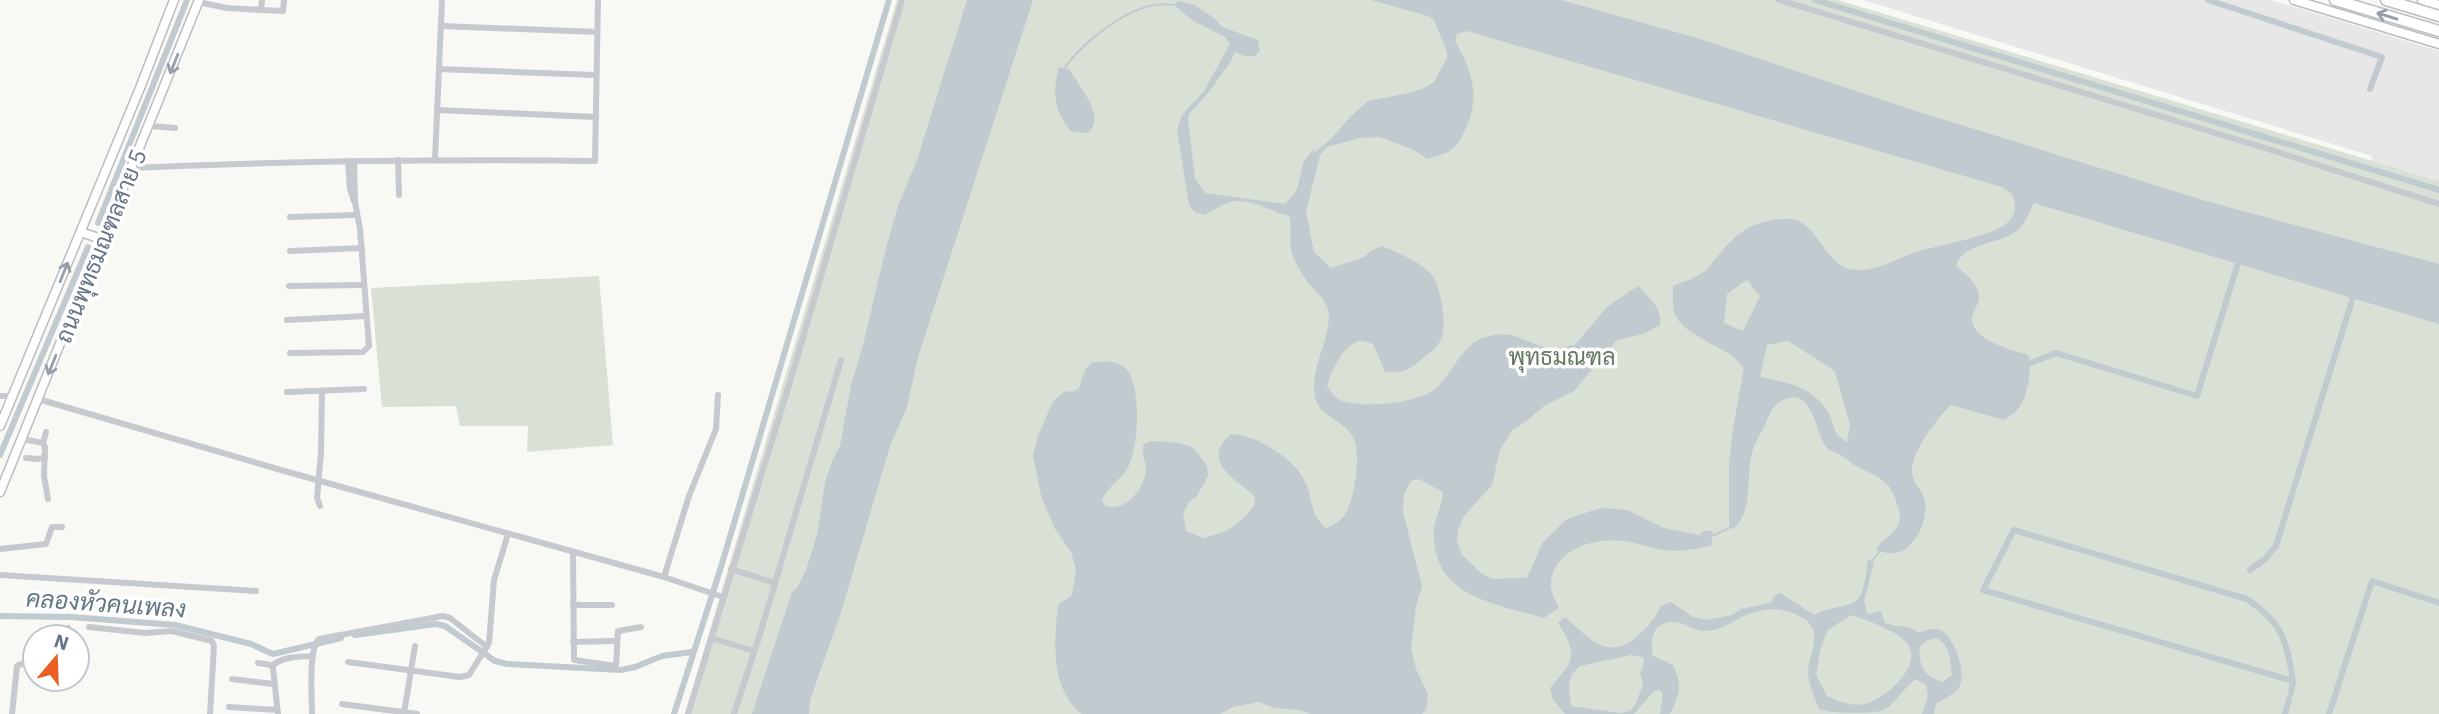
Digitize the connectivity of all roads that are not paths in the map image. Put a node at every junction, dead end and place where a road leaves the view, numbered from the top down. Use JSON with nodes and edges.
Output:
{"nodes":[{"id":1,"x":174,"y":0,"type":"edge"},
{"id":2,"x":262,"y":0,"type":"edge"},
{"id":3,"x":284,"y":0,"type":"edge"},
{"id":4,"x":442,"y":0,"type":"edge"},
{"id":5,"x":597,"y":0,"type":"edge"},
{"id":6,"x":902,"y":0,"type":"edge"},
{"id":7,"x":1779,"y":0,"type":"edge"},
{"id":8,"x":2294,"y":0,"type":"edge"},
{"id":9,"x":2334,"y":0,"type":"edge"},
{"id":10,"x":2386,"y":0,"type":"edge"},
{"id":11,"x":2422,"y":0,"type":"edge"},
{"id":12,"x":199,"y":1,"type":"edge"},
{"id":13,"x":2439,"y":5,"type":"edge"},
{"id":14,"x":261,"y":10,"type":"junction"},
{"id":15,"x":2439,"y":16,"type":"edge"},
{"id":16,"x":441,"y":26,"type":"junction"},
{"id":17,"x":2439,"y":31,"type":"edge"},
{"id":18,"x":597,"y":32,"type":"junction"},
{"id":19,"x":2439,"y":44,"type":"edge"},
{"id":20,"x":439,"y":69,"type":"junction"},
{"id":21,"x":595,"y":75,"type":"junction"},
{"id":22,"x":437,"y":110,"type":"junction"},
{"id":23,"x":596,"y":117,"type":"junction"},
{"id":24,"x":150,"y":126,"type":"junction"},
{"id":25,"x":175,"y":128,"type":"dead end"},
{"id":26,"x":435,"y":159,"type":"junction"},
{"id":27,"x":398,"y":160,"type":"junction"},
{"id":28,"x":351,"y":161,"type":"junction"},
{"id":29,"x":132,"y":169,"type":"junction"},
{"id":30,"x":399,"y":195,"type":"dead end"},
{"id":31,"x":2439,"y":204,"type":"edge"},
{"id":32,"x":356,"y":215,"type":"junction"},
{"id":33,"x":290,"y":217,"type":"dead end"},
{"id":34,"x":81,"y":232,"type":"junction"},
{"id":35,"x":104,"y":240,"type":"junction"},
{"id":36,"x":362,"y":248,"type":"junction"},
{"id":37,"x":290,"y":250,"type":"dead end"},
{"id":38,"x":363,"y":285,"type":"junction"},
{"id":39,"x":289,"y":286,"type":"dead end"},
{"id":40,"x":366,"y":316,"type":"junction"},
{"id":41,"x":287,"y":320,"type":"dead end"},
{"id":42,"x":290,"y":354,"type":"dead end"},
{"id":43,"x":841,"y":360,"type":"dead end"},
{"id":44,"x":364,"y":389,"type":"dead end"},
{"id":45,"x":322,"y":391,"type":"junction"},
{"id":46,"x":287,"y":392,"type":"dead end"},
{"id":47,"x":719,"y":395,"type":"dead end"},
{"id":48,"x":0,"y":396,"type":"edge"},
{"id":49,"x":12,"y":396,"type":"junction"},
{"id":50,"x":38,"y":399,"type":"junction"},
{"id":51,"x":0,"y":426,"type":"edge"},
{"id":52,"x":46,"y":432,"type":"dead end"},
{"id":53,"x":22,"y":439,"type":"junction"},
{"id":54,"x":43,"y":443,"type":"junction"},
{"id":55,"x":45,"y":457,"type":"junction"},
{"id":56,"x":26,"y":458,"type":"dead end"},
{"id":57,"x":320,"y":481,"type":"junction"},
{"id":58,"x":0,"y":492,"type":"edge"},
{"id":59,"x":48,"y":499,"type":"dead end"},
{"id":60,"x":320,"y":506,"type":"dead end"},
{"id":61,"x":62,"y":527,"type":"dead end"},
{"id":62,"x":508,"y":534,"type":"junction"},
{"id":63,"x":0,"y":549,"type":"edge"},
{"id":64,"x":573,"y":552,"type":"junction"},
{"id":65,"x":731,"y":569,"type":"junction"},
{"id":66,"x":0,"y":575,"type":"edge"},
{"id":67,"x":664,"y":577,"type":"junction"},
{"id":68,"x":775,"y":583,"type":"junction"},
{"id":69,"x":256,"y":591,"type":"dead end"},
{"id":70,"x":723,"y":597,"type":"junction"},
{"id":71,"x":573,"y":605,"type":"junction"},
{"id":72,"x":612,"y":605,"type":"dead end"},
{"id":73,"x":91,"y":627,"type":"edge"},
{"id":74,"x":640,"y":627,"type":"dead end"},
{"id":75,"x":711,"y":638,"type":"junction"},
{"id":76,"x":613,"y":641,"type":"dead end"},
{"id":77,"x":573,"y":642,"type":"junction"},
{"id":78,"x":415,"y":646,"type":"dead end"},
{"id":79,"x":486,"y":648,"type":"junction"},
{"id":80,"x":754,"y":651,"type":"junction"},
{"id":81,"x":313,"y":656,"type":"junction"},
{"id":82,"x":348,"y":662,"type":"dead end"},
{"id":83,"x":258,"y":663,"type":"dead end"},
{"id":84,"x":21,"y":664,"type":"edge"},
{"id":85,"x":272,"y":666,"type":"junction"},
{"id":86,"x":411,"y":670,"type":"junction"},
{"id":87,"x":232,"y":680,"type":"dead end"},
{"id":88,"x":273,"y":684,"type":"junction"},
{"id":89,"x":342,"y":704,"type":"dead end"},
{"id":90,"x":229,"y":707,"type":"dead end"},
{"id":91,"x":277,"y":712,"type":"edge"},
{"id":92,"x":404,"y":713,"type":"edge"},
{"id":93,"x":12,"y":714,"type":"edge"},
{"id":94,"x":210,"y":714,"type":"edge"},
{"id":95,"x":312,"y":714,"type":"edge"},
{"id":96,"x":417,"y":714,"type":"edge"},
{"id":97,"x":688,"y":714,"type":"edge"},
{"id":98,"x":734,"y":714,"type":"edge"}],
"edges":[{"from":1,"to":34,"type":"main road","name":"ถนนพุทธมณฑลสาย 5"},
{"from":2,"to":14,"type":"street"},
{"from":3,"to":14,"type":"street"},
{"from":4,"to":16,"type":"street"},
{"from":5,"to":18,"type":"street"},
{"from":6,"to":65,"type":"street"},
{"from":7,"to":31,"type":"street"},
{"from":8,"to":19,"type":"main road"},
{"from":17,"to":9,"type":"highway","one_way":true},
{"from":10,"to":15,"type":"highway"},
{"from":11,"to":13,"type":"main road"},
{"from":12,"to":14,"type":"street"},
{"from":12,"to":24,"type":"main road","name":"ถนนพุทธมณฑลสาย 5","one_way":true},
{"from":16,"to":18,"type":"street"},
{"from":16,"to":20,"type":"street"},
{"from":18,"to":21,"type":"street"},
{"from":20,"to":21,"type":"street"},
{"from":20,"to":22,"type":"street"},
{"from":21,"to":23,"type":"street"},
{"from":22,"to":23,"type":"street"},
{"from":22,"to":26,"type":"street"},
{"from":23,"to":26,"type":"street"},
{"from":24,"to":25,"type":"street"},
{"from":24,"to":29,"type":"main road","name":"ถนนพุทธมณฑลสาย 5"},
{"from":26,"to":27,"type":"street"},
{"from":27,"to":28,"type":"street"},
{"from":27,"to":30,"type":"street"},
{"from":28,"to":29,"type":"street"},
{"from":28,"to":32,"type":"street"},
{"from":29,"to":35,"type":"main road","name":"ถนนพุทธมณฑลสาย 5"},
{"from":32,"to":33,"type":"street"},
{"from":32,"to":36,"type":"street"},
{"from":34,"to":35,"type":"main road"},
{"from":49,"to":34,"type":"main road","name":"ถนนพุทธมณฑลสาย 5","one_way":true},
{"from":35,"to":50,"type":"main road","name":"ถนนพุทธมณฑลสาย 5","one_way":true},
{"from":36,"to":37,"type":"street"},
{"from":36,"to":38,"type":"street"},
{"from":38,"to":39,"type":"street"},
{"from":38,"to":40,"type":"street"},
{"from":40,"to":41,"type":"street"},
{"from":40,"to":42,"type":"street"},
{"from":43,"to":68,"type":"street"},
{"from":44,"to":45,"type":"street"},
{"from":45,"to":46,"type":"street"},
{"from":45,"to":57,"type":"street"},
{"from":47,"to":67,"type":"street"},
{"from":48,"to":49,"type":"street"},
{"from":49,"to":51,"type":"main road","name":"ถนนพุทธมณฑลสาย 5"},
{"from":50,"to":53,"type":"main road","name":"ถนนพุทธมณฑลสาย 5"},
{"from":50,"to":57,"type":"street"},
{"from":52,"to":54,"type":"street"},
{"from":53,"to":54,"type":"street"},
{"from":53,"to":58,"type":"main road","name":"ถนนพุทธมณฑลสาย 5"},
{"from":54,"to":55,"type":"street"},
{"from":55,"to":56,"type":"street"},
{"from":55,"to":59,"type":"street"},
{"from":57,"to":60,"type":"street"},
{"from":57,"to":62,"type":"street"},
{"from":61,"to":63,"type":"street"},
{"from":62,"to":64,"type":"street"},
{"from":62,"to":79,"type":"street"},
{"from":64,"to":67,"type":"street"},
{"from":64,"to":71,"type":"street"},
{"from":65,"to":68,"type":"street"},
{"from":65,"to":70,"type":"street"},
{"from":66,"to":69,"type":"street"},
{"from":67,"to":70,"type":"street"},
{"from":68,"to":80,"type":"street"},
{"from":70,"to":75,"type":"street"},
{"from":71,"to":72,"type":"street"},
{"from":71,"to":77,"type":"street"},
{"from":73,"to":94,"type":"street"},
{"from":74,"to":77,"type":"street"},
{"from":75,"to":80,"type":"street"},
{"from":75,"to":97,"type":"street"},
{"from":76,"to":77,"type":"street"},
{"from":78,"to":86,"type":"street"},
{"from":79,"to":81,"type":"street"},
{"from":79,"to":86,"type":"street"},
{"from":80,"to":98,"type":"street"},
{"from":81,"to":85,"type":"street"},
{"from":81,"to":95,"type":"street"},
{"from":82,"to":86,"type":"street"},
{"from":83,"to":85,"type":"street"},
{"from":84,"to":93,"type":"street"},
{"from":85,"to":88,"type":"street"},
{"from":86,"to":92,"type":"street"},
{"from":87,"to":88,"type":"street"},
{"from":88,"to":91,"type":"street"},
{"from":89,"to":92,"type":"street"},
{"from":90,"to":91,"type":"street"},
{"from":92,"to":96,"type":"street"}]}
